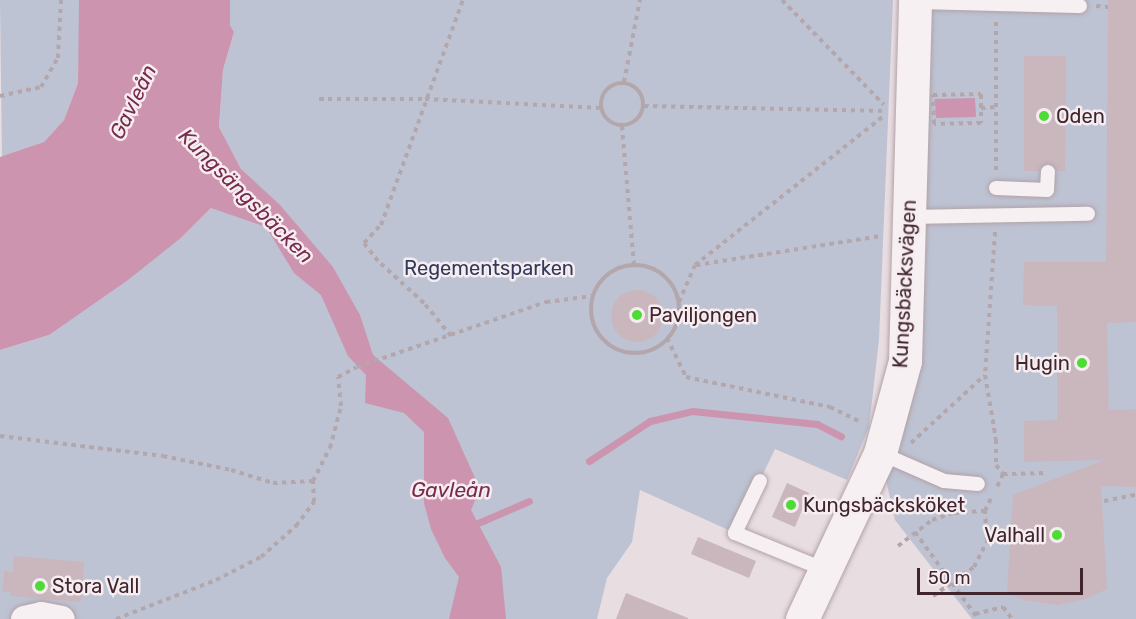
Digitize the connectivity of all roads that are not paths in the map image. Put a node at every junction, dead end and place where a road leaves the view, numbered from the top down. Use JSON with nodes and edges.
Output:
{"nodes":[{"id":1,"x":915,"y":1,"type":"edge"},
{"id":2,"x":1080,"y":6,"type":"dead end"},
{"id":3,"x":1048,"y":172,"type":"dead end"},
{"id":4,"x":996,"y":188,"type":"dead end"},
{"id":5,"x":1088,"y":214,"type":"dead end"},
{"id":6,"x":896,"y":221,"type":"junction"},
{"id":7,"x":881,"y":446,"type":"junction"},
{"id":8,"x":760,"y":481,"type":"dead end"},
{"id":9,"x":978,"y":484,"type":"dead end"},
{"id":10,"x":823,"y":569,"type":"junction"},
{"id":11,"x":24,"y":619,"type":"edge"},
{"id":12,"x":61,"y":619,"type":"edge"},
{"id":13,"x":802,"y":619,"type":"edge"}],
"edges":[{"from":1,"to":2,"type":"lane"},
{"from":1,"to":6,"type":"street","name":"Kungsbäcksvägen"},
{"from":3,"to":4,"type":"lane"},
{"from":5,"to":6,"type":"lane"},
{"from":6,"to":7,"type":"street","name":"Kungsbäcksvägen"},
{"from":7,"to":9,"type":"lane"},
{"from":7,"to":10,"type":"street","name":"Kungsbäcksvägen"},
{"from":8,"to":10,"type":"lane"},
{"from":10,"to":13,"type":"street","name":"Kungsbäcksvägen"},
{"from":11,"to":12,"type":"street"}]}
